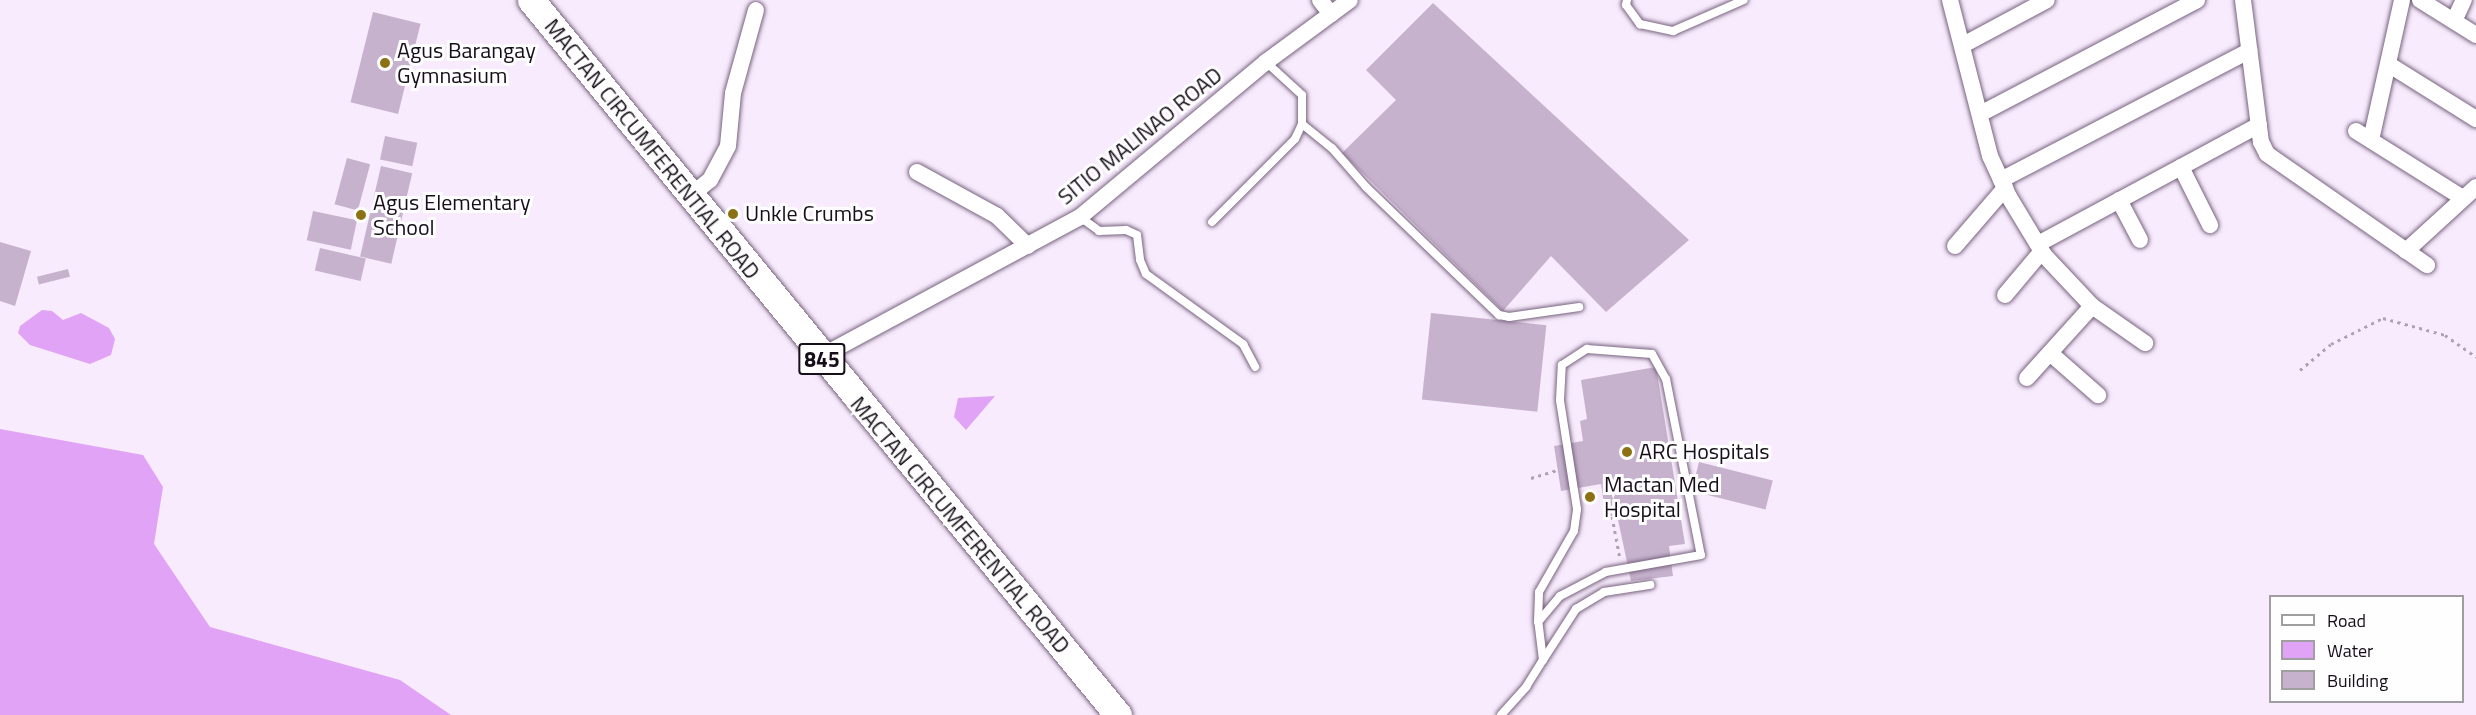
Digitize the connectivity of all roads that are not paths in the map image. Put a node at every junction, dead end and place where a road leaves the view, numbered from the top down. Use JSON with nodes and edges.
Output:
{"nodes":[{"id":1,"x":531,"y":0,"type":"edge"},
{"id":2,"x":1320,"y":0,"type":"edge"},
{"id":3,"x":1350,"y":0,"type":"edge"},
{"id":4,"x":1627,"y":0,"type":"edge"},
{"id":5,"x":1744,"y":0,"type":"edge"},
{"id":6,"x":1950,"y":0,"type":"edge"},
{"id":7,"x":2047,"y":0,"type":"edge"},
{"id":8,"x":2198,"y":0,"type":"edge"},
{"id":9,"x":2243,"y":0,"type":"edge"},
{"id":10,"x":2402,"y":0,"type":"edge"},
{"id":11,"x":2420,"y":0,"type":"edge"},
{"id":12,"x":2464,"y":0,"type":"edge"},
{"id":13,"x":756,"y":10,"type":"dead end"},
{"id":14,"x":1331,"y":14,"type":"junction"},
{"id":15,"x":2454,"y":21,"type":"junction"},
{"id":16,"x":2476,"y":35,"type":"edge"},
{"id":17,"x":1963,"y":45,"type":"junction"},
{"id":18,"x":2249,"y":51,"type":"junction"},
{"id":19,"x":1266,"y":62,"type":"junction"},
{"id":20,"x":2388,"y":64,"type":"junction"},
{"id":21,"x":1982,"y":113,"type":"junction"},
{"id":22,"x":2476,"y":119,"type":"edge"},
{"id":23,"x":1302,"y":124,"type":"junction"},
{"id":24,"x":2259,"y":125,"type":"junction"},
{"id":25,"x":2356,"y":131,"type":"dead end"},
{"id":26,"x":2371,"y":140,"type":"junction"},
{"id":27,"x":2181,"y":167,"type":"junction"},
{"id":28,"x":918,"y":172,"type":"dead end"},
{"id":29,"x":2003,"y":184,"type":"junction"},
{"id":30,"x":2476,"y":187,"type":"edge"},
{"id":31,"x":690,"y":196,"type":"junction"},
{"id":32,"x":2463,"y":198,"type":"junction"},
{"id":33,"x":2119,"y":200,"type":"junction"},
{"id":34,"x":1080,"y":217,"type":"junction"},
{"id":35,"x":1212,"y":222,"type":"dead end"},
{"id":36,"x":2210,"y":225,"type":"dead end"},
{"id":37,"x":2140,"y":240,"type":"dead end"},
{"id":38,"x":1028,"y":246,"type":"junction"},
{"id":39,"x":1955,"y":246,"type":"dead end"},
{"id":40,"x":2040,"y":248,"type":"junction"},
{"id":41,"x":2406,"y":251,"type":"junction"},
{"id":42,"x":2427,"y":265,"type":"dead end"},
{"id":43,"x":2005,"y":295,"type":"dead end"},
{"id":44,"x":2092,"y":306,"type":"junction"},
{"id":45,"x":1579,"y":307,"type":"dead end"},
{"id":46,"x":2145,"y":343,"type":"dead end"},
{"id":47,"x":2050,"y":353,"type":"junction"},
{"id":48,"x":820,"y":357,"type":"junction"},
{"id":49,"x":1255,"y":367,"type":"dead end"},
{"id":50,"x":2027,"y":378,"type":"dead end"},
{"id":51,"x":2098,"y":395,"type":"dead end"},
{"id":52,"x":1650,"y":585,"type":"dead end"},
{"id":53,"x":1538,"y":622,"type":"junction"},
{"id":54,"x":1543,"y":660,"type":"junction"},
{"id":55,"x":1118,"y":715,"type":"edge"},
{"id":56,"x":1501,"y":715,"type":"edge"}],
"edges":[{"from":1,"to":31,"type":"main road","name":"MACTAN CIRCUMFERENTIAL ROAD","number":"845"},
{"from":2,"to":14,"type":"street"},
{"from":3,"to":14,"type":"street","name":"SITIO MALINAO ROAD"},
{"from":4,"to":5,"type":"lane"},
{"from":6,"to":17,"type":"street"},
{"from":7,"to":17,"type":"street"},
{"from":8,"to":21,"type":"street"},
{"from":9,"to":18,"type":"street"},
{"from":10,"to":20,"type":"street"},
{"from":11,"to":15,"type":"street"},
{"from":12,"to":15,"type":"street"},
{"from":13,"to":31,"type":"street"},
{"from":14,"to":19,"type":"street","name":"SITIO MALINAO ROAD"},
{"from":15,"to":16,"type":"street"},
{"from":17,"to":21,"type":"street"},
{"from":18,"to":24,"type":"street"},
{"from":18,"to":29,"type":"street"},
{"from":19,"to":23,"type":"lane"},
{"from":19,"to":34,"type":"street","name":"SITIO MALINAO ROAD"},
{"from":20,"to":22,"type":"street"},
{"from":20,"to":26,"type":"street"},
{"from":21,"to":29,"type":"street"},
{"from":23,"to":35,"type":"lane"},
{"from":23,"to":45,"type":"lane"},
{"from":24,"to":27,"type":"street"},
{"from":24,"to":41,"type":"street"},
{"from":25,"to":26,"type":"street"},
{"from":26,"to":32,"type":"street"},
{"from":27,"to":33,"type":"street"},
{"from":27,"to":36,"type":"street"},
{"from":28,"to":38,"type":"street"},
{"from":29,"to":39,"type":"street"},
{"from":29,"to":40,"type":"street"},
{"from":30,"to":32,"type":"street"},
{"from":31,"to":48,"type":"main road","name":"MACTAN CIRCUMFERENTIAL ROAD","number":"845"},
{"from":32,"to":41,"type":"street"},
{"from":33,"to":37,"type":"street"},
{"from":33,"to":40,"type":"street"},
{"from":34,"to":38,"type":"street","name":"SITIO MALINAO ROAD"},
{"from":34,"to":49,"type":"lane"},
{"from":38,"to":48,"type":"street","name":"SITIO MALINAO ROAD"},
{"from":40,"to":43,"type":"street"},
{"from":40,"to":44,"type":"street"},
{"from":41,"to":42,"type":"street"},
{"from":44,"to":46,"type":"street"},
{"from":44,"to":47,"type":"street"},
{"from":47,"to":50,"type":"street"},
{"from":47,"to":51,"type":"street"},
{"from":48,"to":55,"type":"main road","name":"MACTAN CIRCUMFERENTIAL ROAD","number":"845"},
{"from":52,"to":54,"type":"lane"},
{"from":53,"to":53,"type":"lane"},
{"from":53,"to":54,"type":"lane"},
{"from":54,"to":56,"type":"lane"}]}
